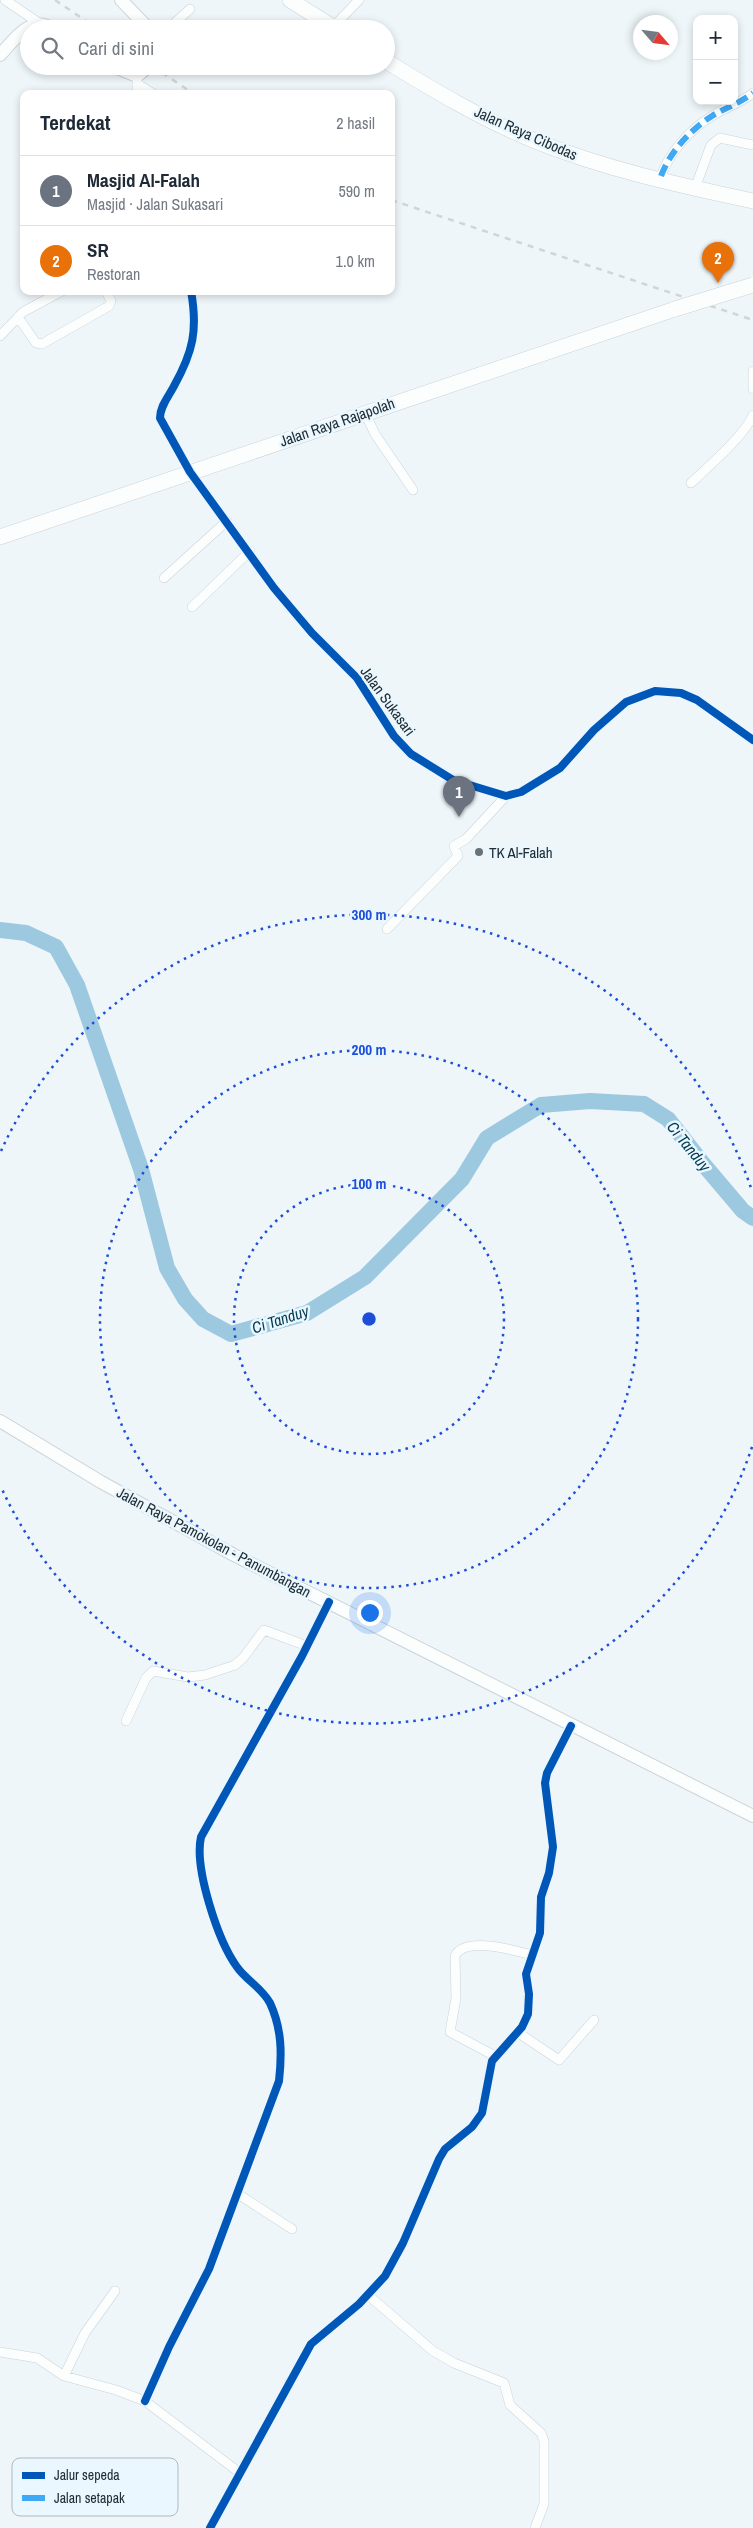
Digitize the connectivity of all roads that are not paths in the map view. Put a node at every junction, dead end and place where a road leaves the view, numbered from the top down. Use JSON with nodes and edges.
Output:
{"nodes":[{"id":1,"x":6,"y":0,"type":"edge"},
{"id":2,"x":121,"y":0,"type":"edge"},
{"id":3,"x":290,"y":0,"type":"edge"},
{"id":4,"x":359,"y":0,"type":"edge"},
{"id":5,"x":190,"y":9,"type":"dead end"},
{"id":6,"x":35,"y":20,"type":"edge"},
{"id":7,"x":140,"y":20,"type":"edge"},
{"id":8,"x":178,"y":20,"type":"edge"},
{"id":9,"x":321,"y":20,"type":"edge"},
{"id":10,"x":341,"y":20,"type":"edge"},
{"id":11,"x":20,"y":35,"type":"edge"},
{"id":12,"x":0,"y":55,"type":"edge"},
{"id":13,"x":395,"y":66,"type":"edge"},
{"id":14,"x":124,"y":75,"type":"edge"},
{"id":15,"x":138,"y":85,"type":"edge"},
{"id":16,"x":753,"y":93,"type":"edge"},
{"id":17,"x":753,"y":145,"type":"edge"},
{"id":18,"x":660,"y":179,"type":"junction"},
{"id":19,"x":699,"y":189,"type":"junction"},
{"id":20,"x":753,"y":201,"type":"edge"},
{"id":21,"x":753,"y":208,"type":"edge"},
{"id":22,"x":753,"y":285,"type":"edge"},
{"id":23,"x":45,"y":295,"type":"edge"},
{"id":24,"x":109,"y":295,"type":"edge"},
{"id":25,"x":109,"y":295,"type":"edge"},
{"id":26,"x":192,"y":295,"type":"edge"},
{"id":27,"x":116,"y":307,"type":"dead end"},
{"id":28,"x":18,"y":317,"type":"junction"},
{"id":29,"x":0,"y":336,"type":"edge"},
{"id":30,"x":753,"y":371,"type":"edge"},
{"id":31,"x":753,"y":389,"type":"edge"},
{"id":32,"x":365,"y":413,"type":"junction"},
{"id":33,"x":753,"y":415,"type":"edge"},
{"id":34,"x":190,"y":472,"type":"junction"},
{"id":35,"x":691,"y":482,"type":"dead end"},
{"id":36,"x":413,"y":490,"type":"dead end"},
{"id":37,"x":227,"y":521,"type":"junction"},
{"id":38,"x":0,"y":537,"type":"edge"},
{"id":39,"x":250,"y":551,"type":"junction"},
{"id":40,"x":164,"y":578,"type":"dead end"},
{"id":41,"x":192,"y":607,"type":"dead end"},
{"id":42,"x":753,"y":740,"type":"edge"},
{"id":43,"x":506,"y":796,"type":"junction"},
{"id":44,"x":387,"y":929,"type":"dead end"},
{"id":45,"x":0,"y":1421,"type":"edge"},
{"id":46,"x":329,"y":1602,"type":"junction"},
{"id":47,"x":308,"y":1646,"type":"junction"},
{"id":48,"x":126,"y":1722,"type":"dead end"},
{"id":49,"x":571,"y":1726,"type":"junction"},
{"id":50,"x":753,"y":1816,"type":"edge"},
{"id":51,"x":532,"y":1955,"type":"junction"},
{"id":52,"x":594,"y":2020,"type":"dead end"},
{"id":53,"x":517,"y":2032,"type":"junction"},
{"id":54,"x":495,"y":2056,"type":"junction"},
{"id":55,"x":238,"y":2194,"type":"junction"},
{"id":56,"x":292,"y":2229,"type":"dead end"},
{"id":57,"x":115,"y":2291,"type":"dead end"},
{"id":58,"x":368,"y":2296,"type":"junction"},
{"id":59,"x":0,"y":2352,"type":"edge"},
{"id":60,"x":64,"y":2376,"type":"junction"},
{"id":61,"x":145,"y":2401,"type":"junction"},
{"id":62,"x":240,"y":2473,"type":"junction"},
{"id":63,"x":210,"y":2528,"type":"edge"},
{"id":64,"x":535,"y":2528,"type":"edge"}],
"edges":[{"from":1,"to":6,"type":"street"},
{"from":2,"to":7,"type":"main road"},
{"from":3,"to":9,"type":"highway"},
{"from":4,"to":10,"type":"street"},
{"from":5,"to":8,"type":"street"},
{"from":11,"to":12,"type":"main road"},
{"from":13,"to":18,"type":"highway","name":"Jalan Raya Cibodas"},
{"from":14,"to":15,"type":"main road"},
{"from":16,"to":18,"type":"street"},
{"from":17,"to":19,"type":"street"},
{"from":18,"to":19,"type":"highway","name":"Jalan Raya Cibodas"},
{"from":19,"to":20,"type":"highway","name":"Jalan Raya Cibodas"},
{"from":19,"to":21,"type":"highway","name":"Jalan Raya Cibodas"},
{"from":22,"to":32,"type":"highway","name":"Jalan Raya Rajapolah","bridge":true},
{"from":23,"to":28,"type":"street"},
{"from":24,"to":27,"type":"street"},
{"from":25,"to":28,"type":"street"},
{"from":26,"to":34,"type":"street","name":"Jalan Sukasari"},
{"from":28,"to":29,"type":"street"},
{"from":30,"to":31,"type":"street"},
{"from":32,"to":34,"type":"highway","name":"Jalan Raya Rajapolah"},
{"from":32,"to":36,"type":"street"},
{"from":33,"to":35,"type":"street"},
{"from":34,"to":37,"type":"street","name":"Jalan Sukasari"},
{"from":34,"to":38,"type":"highway","name":"Jalan Raya Rajapolah"},
{"from":37,"to":39,"type":"street","name":"Jalan Sukasari"},
{"from":37,"to":40,"type":"street"},
{"from":39,"to":41,"type":"street"},
{"from":39,"to":43,"type":"street","name":"Jalan Sukasari"},
{"from":42,"to":43,"type":"street"},
{"from":43,"to":44,"type":"street"},
{"from":45,"to":46,"type":"main road","name":"Jalan Raya Pamokolan - Panumbangan"},
{"from":46,"to":47,"type":"street"},
{"from":46,"to":49,"type":"main road","name":"Jalan Raya Pamokolan - Panumbangan"},
{"from":47,"to":48,"type":"street"},
{"from":47,"to":55,"type":"street"},
{"from":49,"to":50,"type":"main road","name":"Jalan Raya Pamokolan - Panumbangan"},
{"from":49,"to":51,"type":"street"},
{"from":51,"to":53,"type":"street"},
{"from":51,"to":54,"type":"street"},
{"from":52,"to":53,"type":"street"},
{"from":53,"to":54,"type":"street"},
{"from":54,"to":58,"type":"street"},
{"from":55,"to":56,"type":"street"},
{"from":55,"to":61,"type":"street"},
{"from":57,"to":60,"type":"street"},
{"from":58,"to":62,"type":"street"},
{"from":58,"to":64,"type":"street"},
{"from":59,"to":60,"type":"street"},
{"from":60,"to":61,"type":"street"},
{"from":61,"to":62,"type":"street"},
{"from":62,"to":63,"type":"street"}]}
